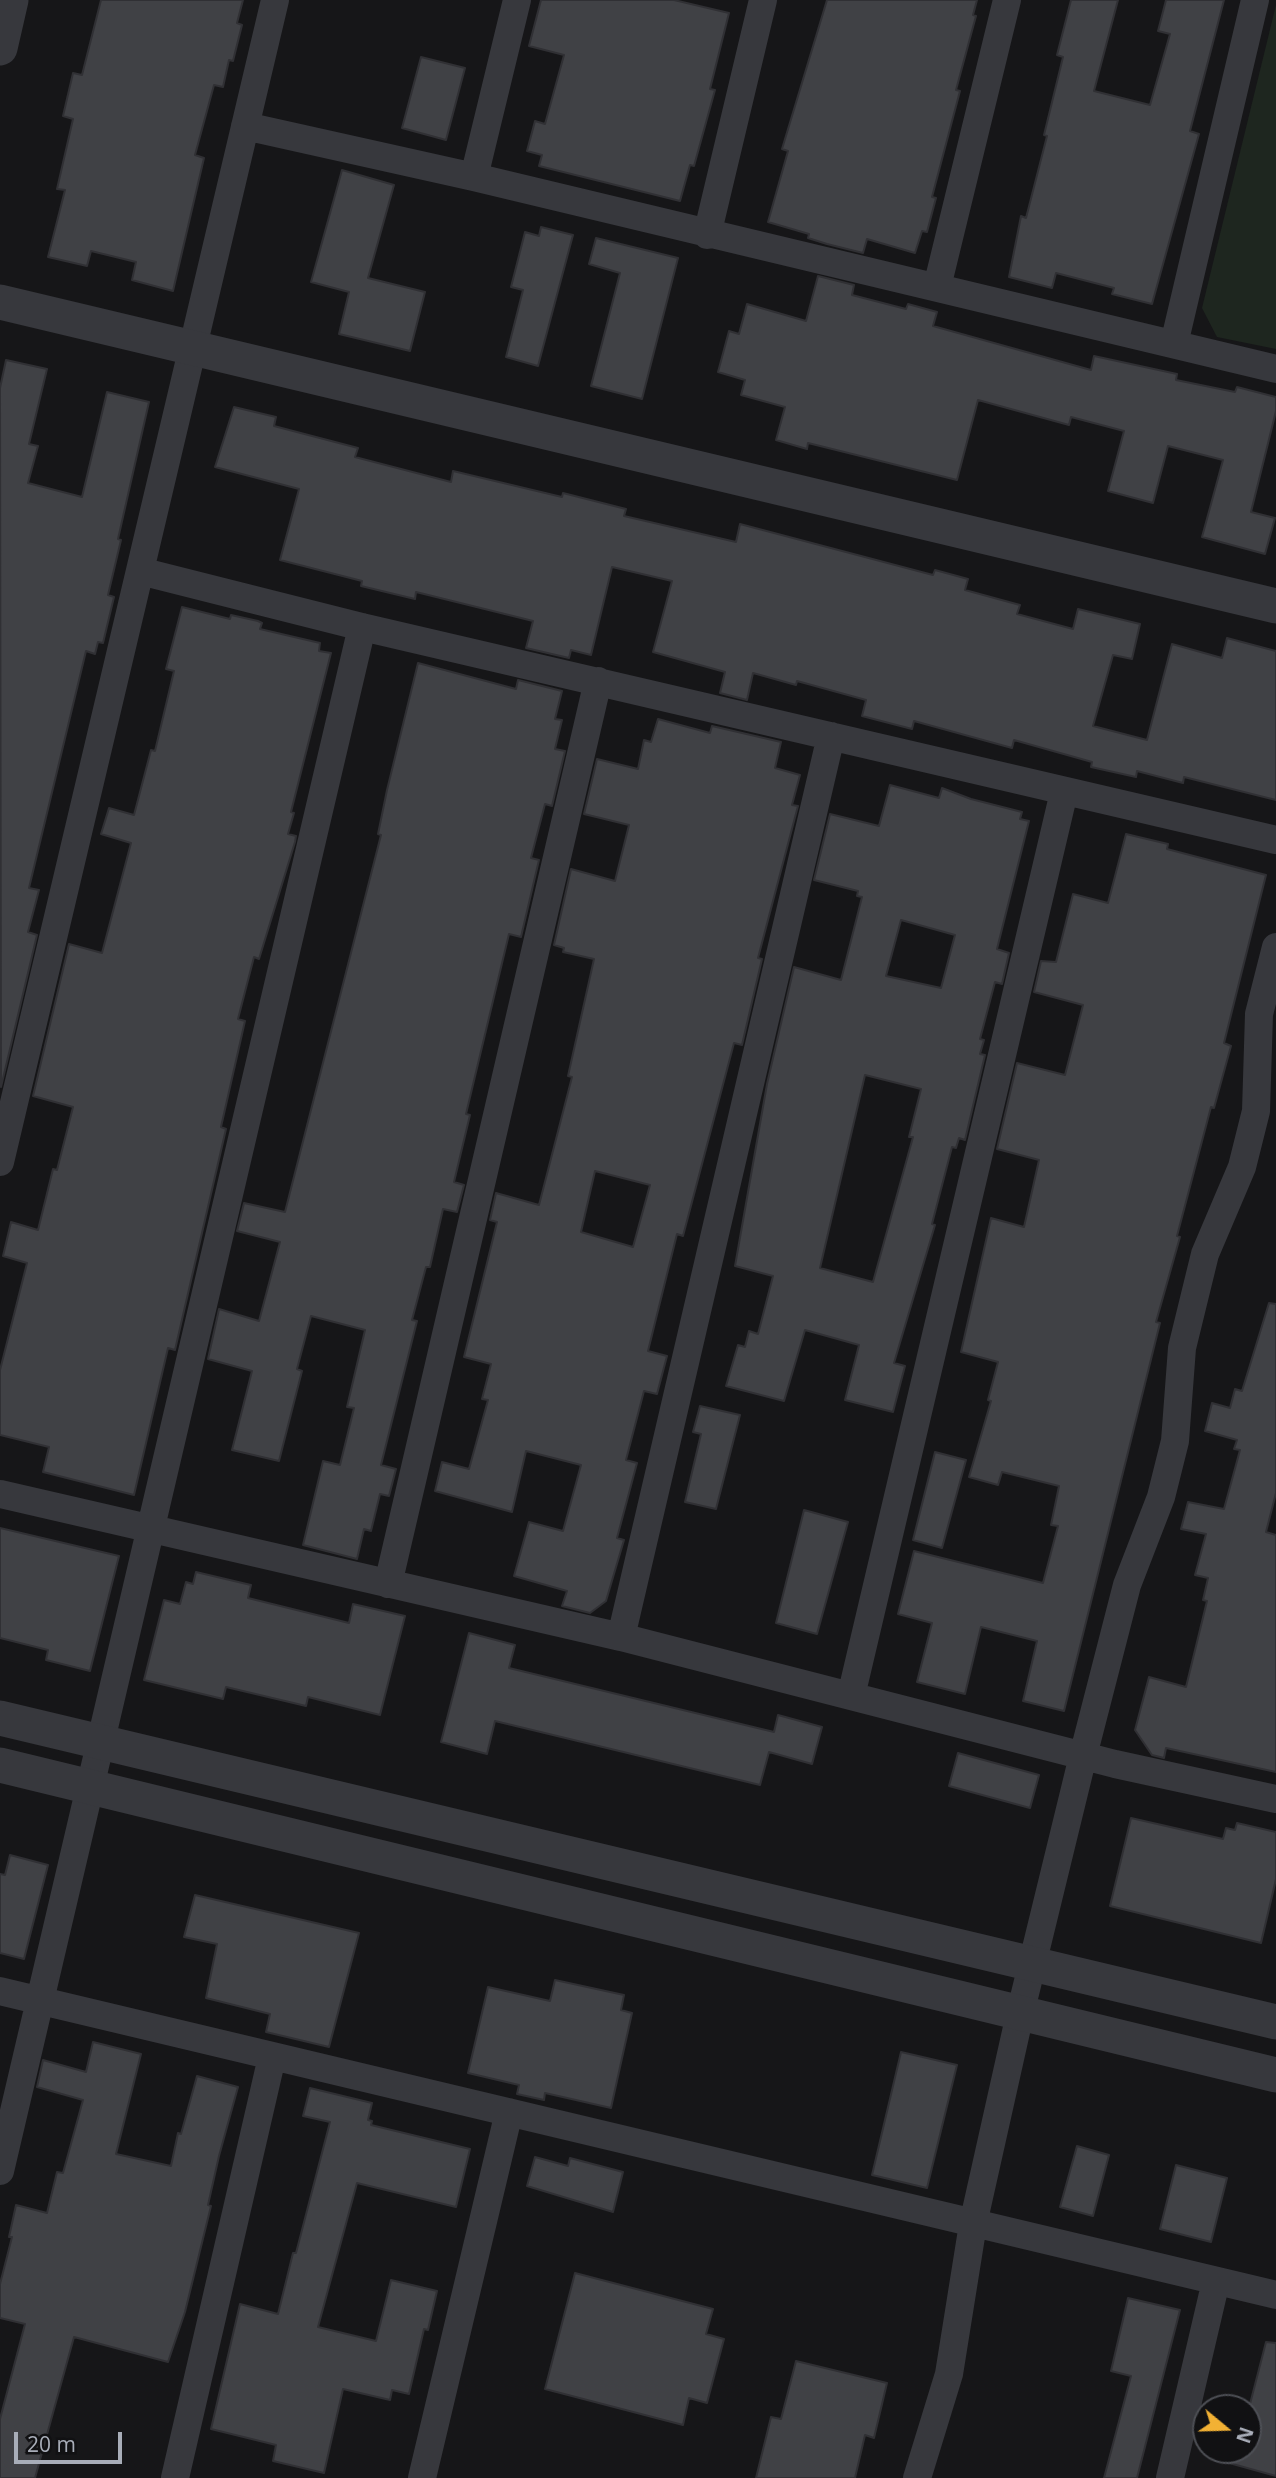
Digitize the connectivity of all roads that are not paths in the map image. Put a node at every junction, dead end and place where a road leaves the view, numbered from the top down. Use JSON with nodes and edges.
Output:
{"nodes":[{"id":1,"x":11,"y":0,"type":"edge"},
{"id":2,"x":275,"y":0,"type":"edge"},
{"id":3,"x":517,"y":0,"type":"edge"},
{"id":4,"x":763,"y":0,"type":"edge"},
{"id":5,"x":1007,"y":0,"type":"edge"},
{"id":6,"x":1255,"y":0,"type":"edge"},
{"id":7,"x":0,"y":48,"type":"edge"},
{"id":8,"x":245,"y":126,"type":"junction"},
{"id":9,"x":474,"y":177,"type":"junction"},
{"id":10,"x":707,"y":235,"type":"junction"},
{"id":11,"x":937,"y":287,"type":"junction"},
{"id":12,"x":0,"y":302,"type":"edge"},
{"id":13,"x":1174,"y":344,"type":"junction"},
{"id":14,"x":193,"y":351,"type":"junction"},
{"id":15,"x":1276,"y":369,"type":"edge"},
{"id":16,"x":140,"y":571,"type":"junction"},
{"id":17,"x":1276,"y":606,"type":"edge"},
{"id":18,"x":362,"y":627,"type":"junction"},
{"id":19,"x":598,"y":681,"type":"junction"},
{"id":20,"x":831,"y":736,"type":"junction"},
{"id":21,"x":1064,"y":792,"type":"junction"},
{"id":22,"x":1276,"y":839,"type":"edge"},
{"id":23,"x":1276,"y":947,"type":"edge"},
{"id":24,"x":0,"y":1162,"type":"edge"},
{"id":25,"x":0,"y":1494,"type":"edge"},
{"id":26,"x":149,"y":1530,"type":"junction"},
{"id":27,"x":388,"y":1584,"type":"junction"},
{"id":28,"x":621,"y":1637,"type":"junction"},
{"id":29,"x":851,"y":1696,"type":"junction"},
{"id":30,"x":0,"y":1718,"type":"edge"},
{"id":31,"x":103,"y":1742,"type":"junction"},
{"id":32,"x":1083,"y":1756,"type":"junction"},
{"id":33,"x":0,"y":1765,"type":"edge"},
{"id":34,"x":91,"y":1788,"type":"junction"},
{"id":35,"x":1276,"y":1799,"type":"edge"},
{"id":36,"x":1033,"y":1964,"type":"junction"},
{"id":37,"x":0,"y":1991,"type":"edge"},
{"id":38,"x":40,"y":2001,"type":"junction"},
{"id":39,"x":1020,"y":2014,"type":"junction"},
{"id":40,"x":1276,"y":2022,"type":"edge"},
{"id":41,"x":272,"y":2057,"type":"junction"},
{"id":42,"x":1276,"y":2075,"type":"edge"},
{"id":43,"x":509,"y":2112,"type":"junction"},
{"id":44,"x":0,"y":2171,"type":"edge"},
{"id":45,"x":974,"y":2224,"type":"junction"},
{"id":46,"x":1216,"y":2281,"type":"junction"},
{"id":47,"x":1276,"y":2295,"type":"edge"},
{"id":48,"x":175,"y":2478,"type":"edge"},
{"id":49,"x":422,"y":2478,"type":"edge"},
{"id":50,"x":917,"y":2478,"type":"edge"},
{"id":51,"x":1170,"y":2478,"type":"edge"}],
"edges":[{"from":1,"to":7,"type":"street"},
{"from":2,"to":8,"type":"street"},
{"from":3,"to":9,"type":"street"},
{"from":4,"to":10,"type":"street"},
{"from":5,"to":11,"type":"street"},
{"from":6,"to":13,"type":"street"},
{"from":8,"to":9,"type":"street"},
{"from":8,"to":14,"type":"street"},
{"from":9,"to":10,"type":"street"},
{"from":10,"to":11,"type":"street"},
{"from":11,"to":13,"type":"street"},
{"from":12,"to":14,"type":"street"},
{"from":13,"to":15,"type":"street"},
{"from":14,"to":16,"type":"street"},
{"from":14,"to":17,"type":"street"},
{"from":16,"to":18,"type":"street"},
{"from":16,"to":24,"type":"street"},
{"from":18,"to":19,"type":"street"},
{"from":18,"to":26,"type":"street"},
{"from":19,"to":20,"type":"street"},
{"from":19,"to":27,"type":"street"},
{"from":20,"to":21,"type":"street"},
{"from":20,"to":28,"type":"street"},
{"from":21,"to":22,"type":"street"},
{"from":21,"to":29,"type":"street"},
{"from":23,"to":32,"type":"street"},
{"from":25,"to":26,"type":"street"},
{"from":26,"to":27,"type":"street"},
{"from":26,"to":31,"type":"street"},
{"from":27,"to":28,"type":"street"},
{"from":28,"to":29,"type":"street"},
{"from":29,"to":32,"type":"street"},
{"from":30,"to":31,"type":"street"},
{"from":31,"to":34,"type":"street"},
{"from":31,"to":36,"type":"street"},
{"from":32,"to":35,"type":"street"},
{"from":32,"to":36,"type":"street"},
{"from":33,"to":34,"type":"street"},
{"from":34,"to":38,"type":"street"},
{"from":34,"to":39,"type":"street"},
{"from":36,"to":39,"type":"street"},
{"from":36,"to":40,"type":"street"},
{"from":37,"to":38,"type":"street"},
{"from":38,"to":41,"type":"street"},
{"from":38,"to":44,"type":"street"},
{"from":39,"to":42,"type":"street"},
{"from":39,"to":45,"type":"street"},
{"from":41,"to":43,"type":"street"},
{"from":41,"to":48,"type":"street"},
{"from":43,"to":45,"type":"street"},
{"from":43,"to":49,"type":"street"},
{"from":45,"to":46,"type":"street"},
{"from":45,"to":50,"type":"street"},
{"from":46,"to":47,"type":"street"},
{"from":46,"to":51,"type":"street"}]}
